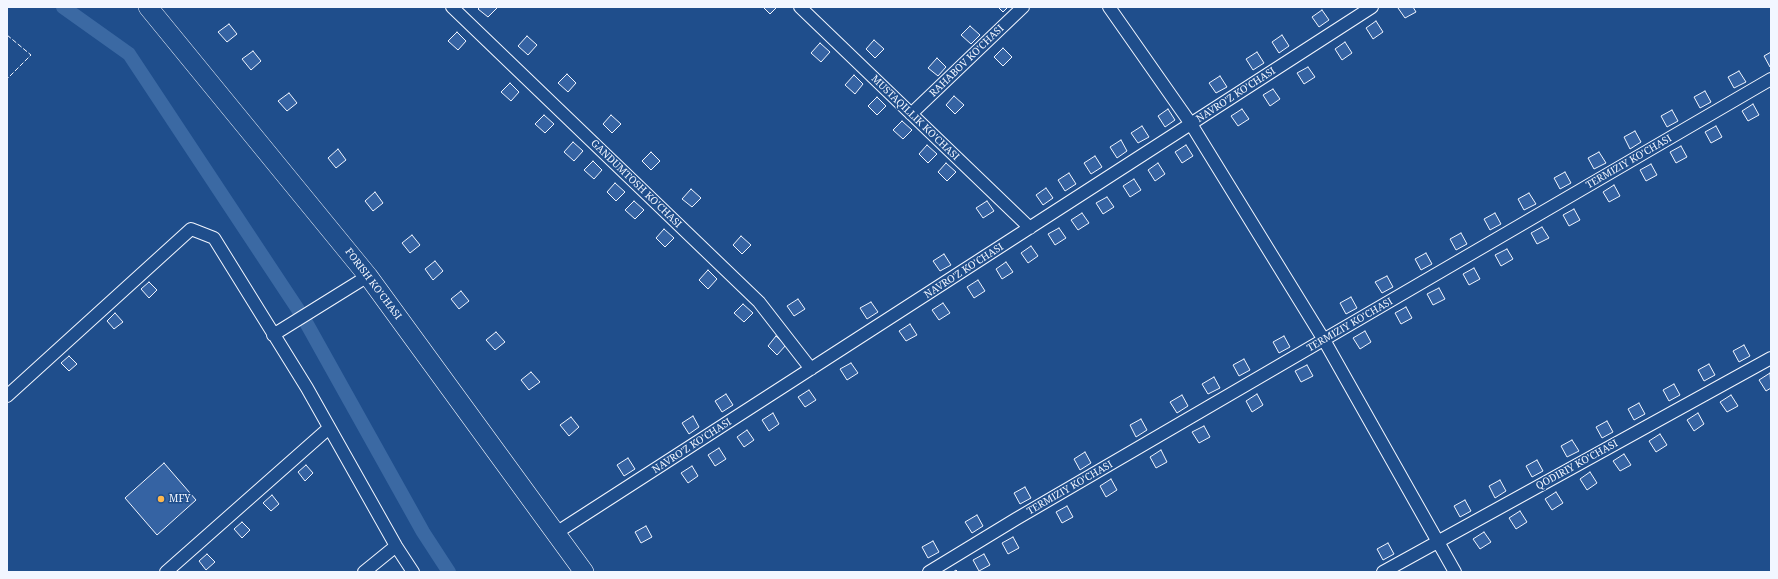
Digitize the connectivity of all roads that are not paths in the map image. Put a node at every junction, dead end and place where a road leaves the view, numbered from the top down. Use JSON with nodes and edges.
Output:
{"nodes":[{"id":1,"x":148,"y":7,"type":"edge"},
{"id":2,"x":452,"y":7,"type":"edge"},
{"id":3,"x":800,"y":7,"type":"edge"},
{"id":4,"x":1023,"y":7,"type":"edge"},
{"id":5,"x":1109,"y":7,"type":"edge"},
{"id":6,"x":1372,"y":7,"type":"edge"},
{"id":7,"x":1771,"y":79,"type":"edge"},
{"id":8,"x":911,"y":114,"type":"junction"},
{"id":9,"x":1192,"y":124,"type":"junction"},
{"id":10,"x":1030,"y":228,"type":"junction"},
{"id":11,"x":368,"y":276,"type":"junction"},
{"id":12,"x":274,"y":335,"type":"junction"},
{"id":13,"x":1324,"y":340,"type":"junction"},
{"id":14,"x":1771,"y":358,"type":"edge"},
{"id":15,"x":811,"y":369,"type":"junction"},
{"id":16,"x":7,"y":396,"type":"edge"},
{"id":17,"x":329,"y":428,"type":"junction"},
{"id":18,"x":556,"y":534,"type":"junction"},
{"id":19,"x":1438,"y":542,"type":"junction"},
{"id":20,"x":396,"y":546,"type":"junction"},
{"id":21,"x":166,"y":572,"type":"edge"},
{"id":22,"x":364,"y":572,"type":"edge"},
{"id":23,"x":413,"y":572,"type":"edge"},
{"id":24,"x":584,"y":572,"type":"edge"},
{"id":25,"x":928,"y":572,"type":"edge"},
{"id":26,"x":1383,"y":572,"type":"edge"},
{"id":27,"x":1454,"y":572,"type":"edge"}],
"edges":[{"from":1,"to":11,"type":"main road","name":"FORISH KO'CHASI"},
{"from":2,"to":15,"type":"street","name":"GANDUMTOSH KO'CHASI"},
{"from":3,"to":8,"type":"street","name":"MUSTAQILLIK KO'CHASI"},
{"from":4,"to":8,"type":"street","name":"RAHABOV KO'CHASI"},
{"from":5,"to":9,"type":"street"},
{"from":6,"to":9,"type":"street","name":"NAVRO'Z KO'CHASI"},
{"from":7,"to":13,"type":"street","name":"TERMIZIY KO'CHASI"},
{"from":8,"to":10,"type":"street","name":"MUSTAQILLIK KO'CHASI"},
{"from":9,"to":10,"type":"street","name":"NAVRO'Z KO'CHASI"},
{"from":9,"to":13,"type":"street"},
{"from":10,"to":15,"type":"street","name":"NAVRO'Z KO'CHASI"},
{"from":11,"to":12,"type":"street"},
{"from":11,"to":18,"type":"main road","name":"FORISH KO'CHASI"},
{"from":12,"to":16,"type":"street"},
{"from":12,"to":17,"type":"street"},
{"from":13,"to":19,"type":"street"},
{"from":13,"to":25,"type":"street","name":"TERMIZIY KO'CHASI"},
{"from":14,"to":19,"type":"street","name":"QODIRIY KO'CHASI"},
{"from":15,"to":18,"type":"street","name":"NAVRO'Z KO'CHASI"},
{"from":17,"to":20,"type":"street"},
{"from":17,"to":21,"type":"street"},
{"from":18,"to":24,"type":"main road","name":"FORISH KO'CHASI"},
{"from":19,"to":26,"type":"street","name":"QODIRIY KO'CHASI"},
{"from":19,"to":27,"type":"street"},
{"from":20,"to":22,"type":"street"},
{"from":20,"to":23,"type":"street"}]}
